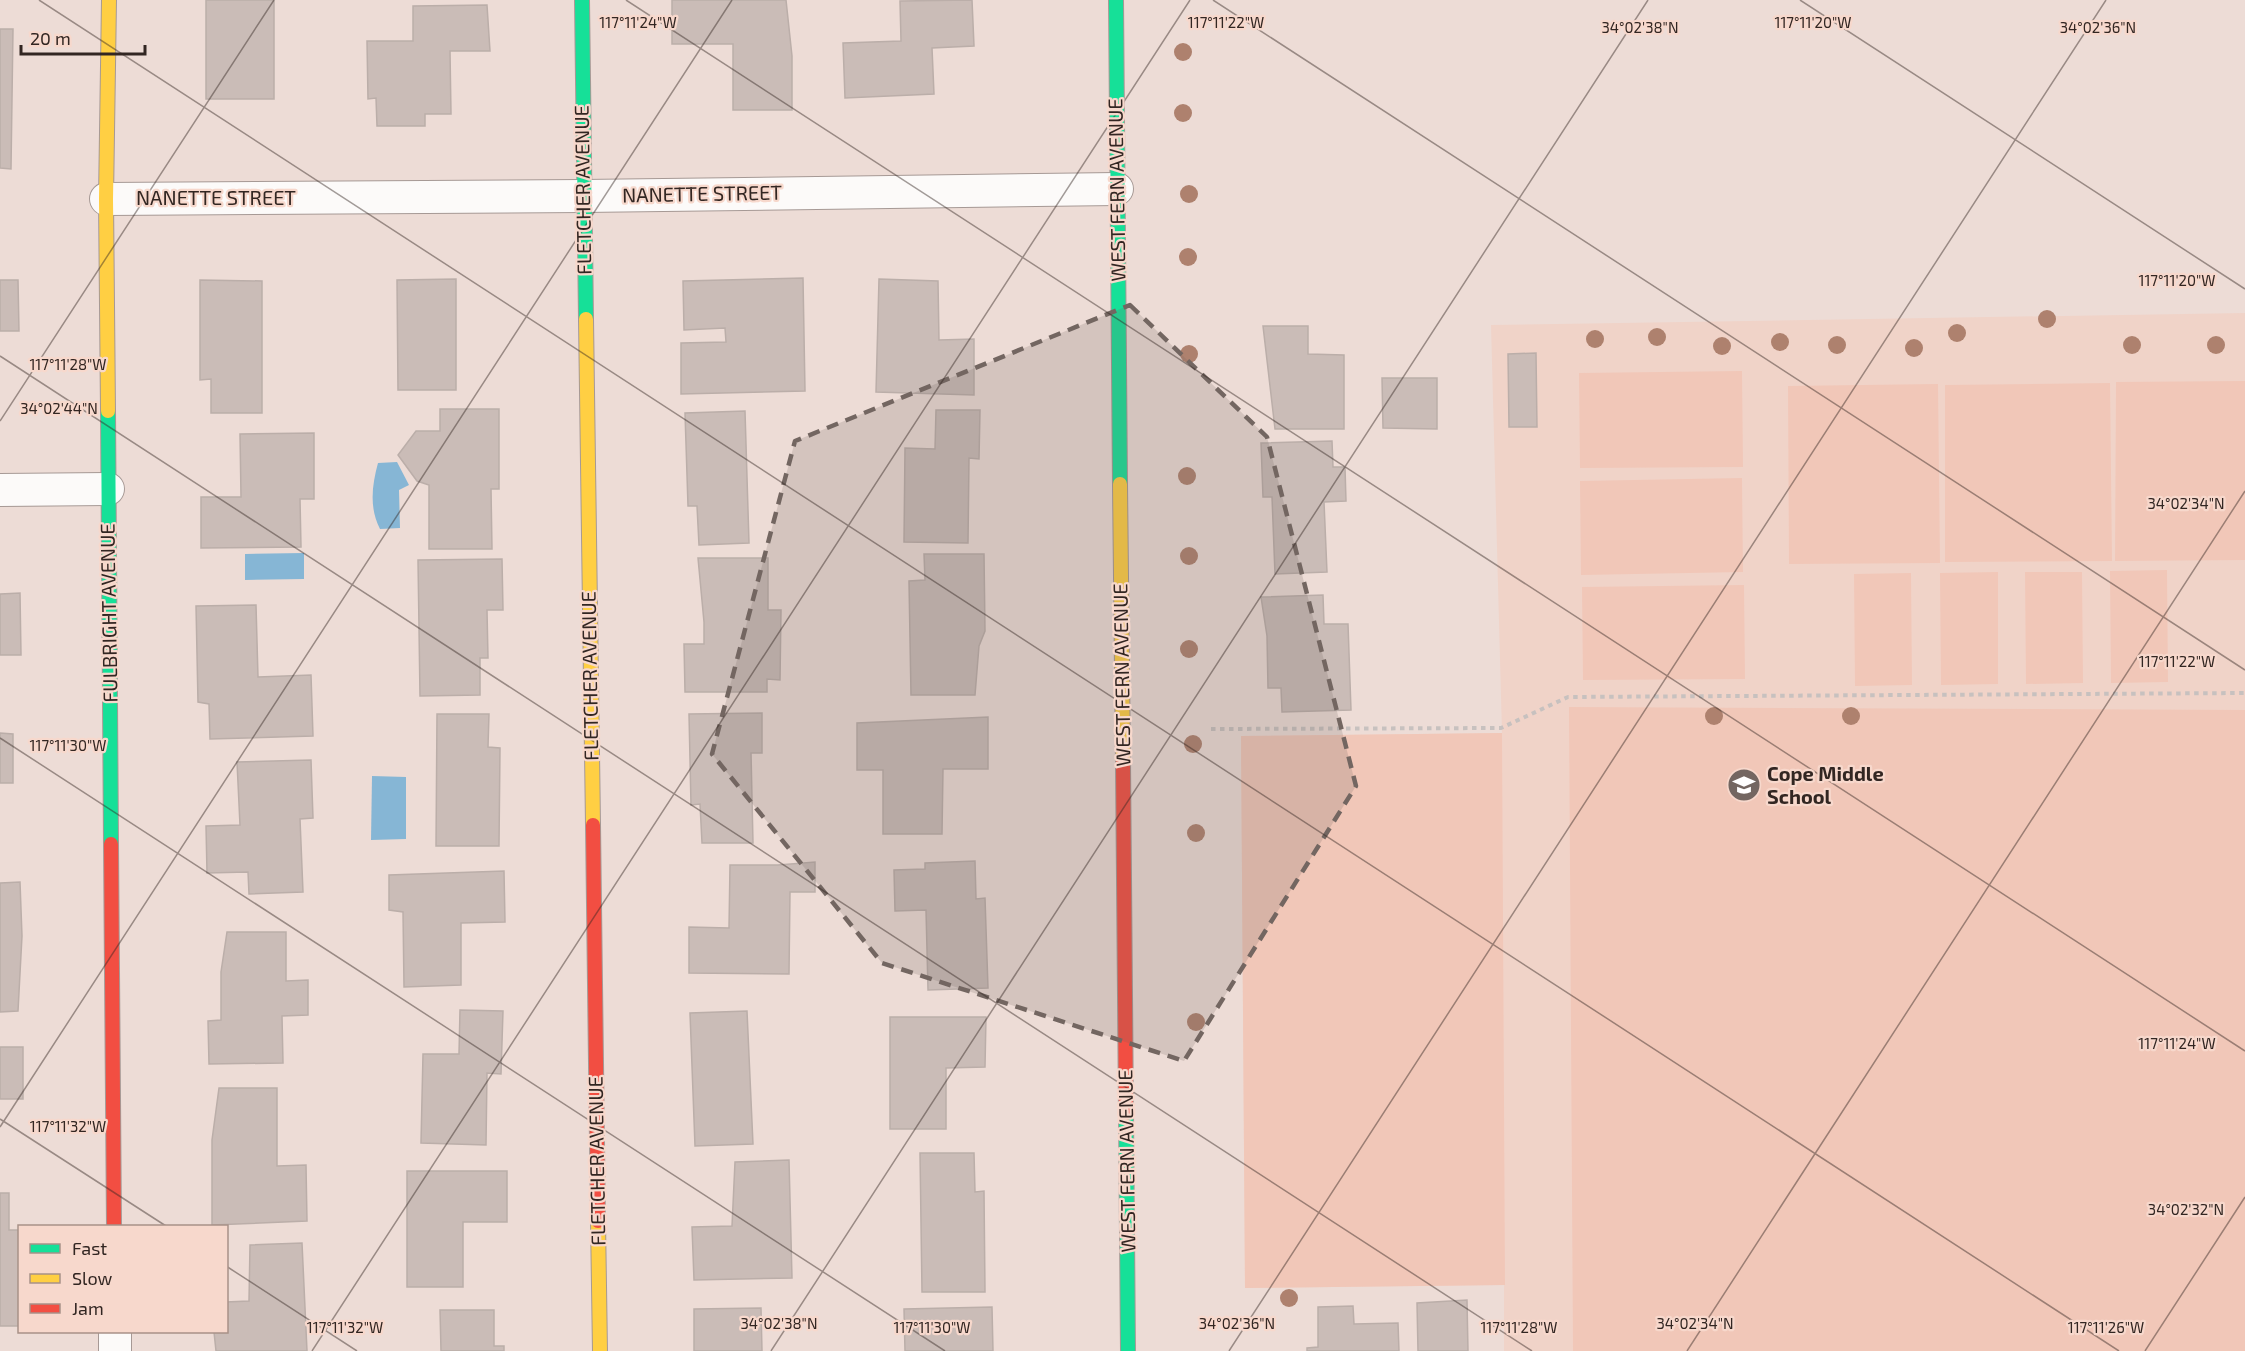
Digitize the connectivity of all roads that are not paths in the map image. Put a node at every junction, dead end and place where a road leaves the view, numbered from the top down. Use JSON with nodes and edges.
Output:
{"nodes":[{"id":1,"x":108,"y":0,"type":"edge"},
{"id":2,"x":582,"y":0,"type":"edge"},
{"id":3,"x":1116,"y":0,"type":"edge"},
{"id":4,"x":1117,"y":189,"type":"junction"},
{"id":5,"x":583,"y":196,"type":"junction"},
{"id":6,"x":106,"y":199,"type":"junction"},
{"id":7,"x":108,"y":489,"type":"junction"},
{"id":8,"x":0,"y":490,"type":"edge"},
{"id":9,"x":114,"y":1225,"type":"edge"},
{"id":10,"x":115,"y":1333,"type":"edge"},
{"id":11,"x":116,"y":1351,"type":"edge"},
{"id":12,"x":600,"y":1351,"type":"edge"},
{"id":13,"x":1128,"y":1351,"type":"edge"}],
"edges":[{"from":1,"to":6,"type":"street","name":"FULBRIGHT AVENUE"},
{"from":2,"to":5,"type":"street","name":"FLETCHER AVENUE"},
{"from":3,"to":4,"type":"street","name":"WEST FERN AVENUE"},
{"from":4,"to":5,"type":"street","name":"NANETTE STREET"},
{"from":4,"to":13,"type":"street","name":"WEST FERN AVENUE"},
{"from":5,"to":6,"type":"street","name":"NANETTE STREET"},
{"from":5,"to":12,"type":"street","name":"FLETCHER AVENUE"},
{"from":6,"to":7,"type":"street","name":"FULBRIGHT AVENUE"},
{"from":7,"to":8,"type":"street"},
{"from":7,"to":9,"type":"street","name":"FULBRIGHT AVENUE"},
{"from":10,"to":11,"type":"street"}]}
